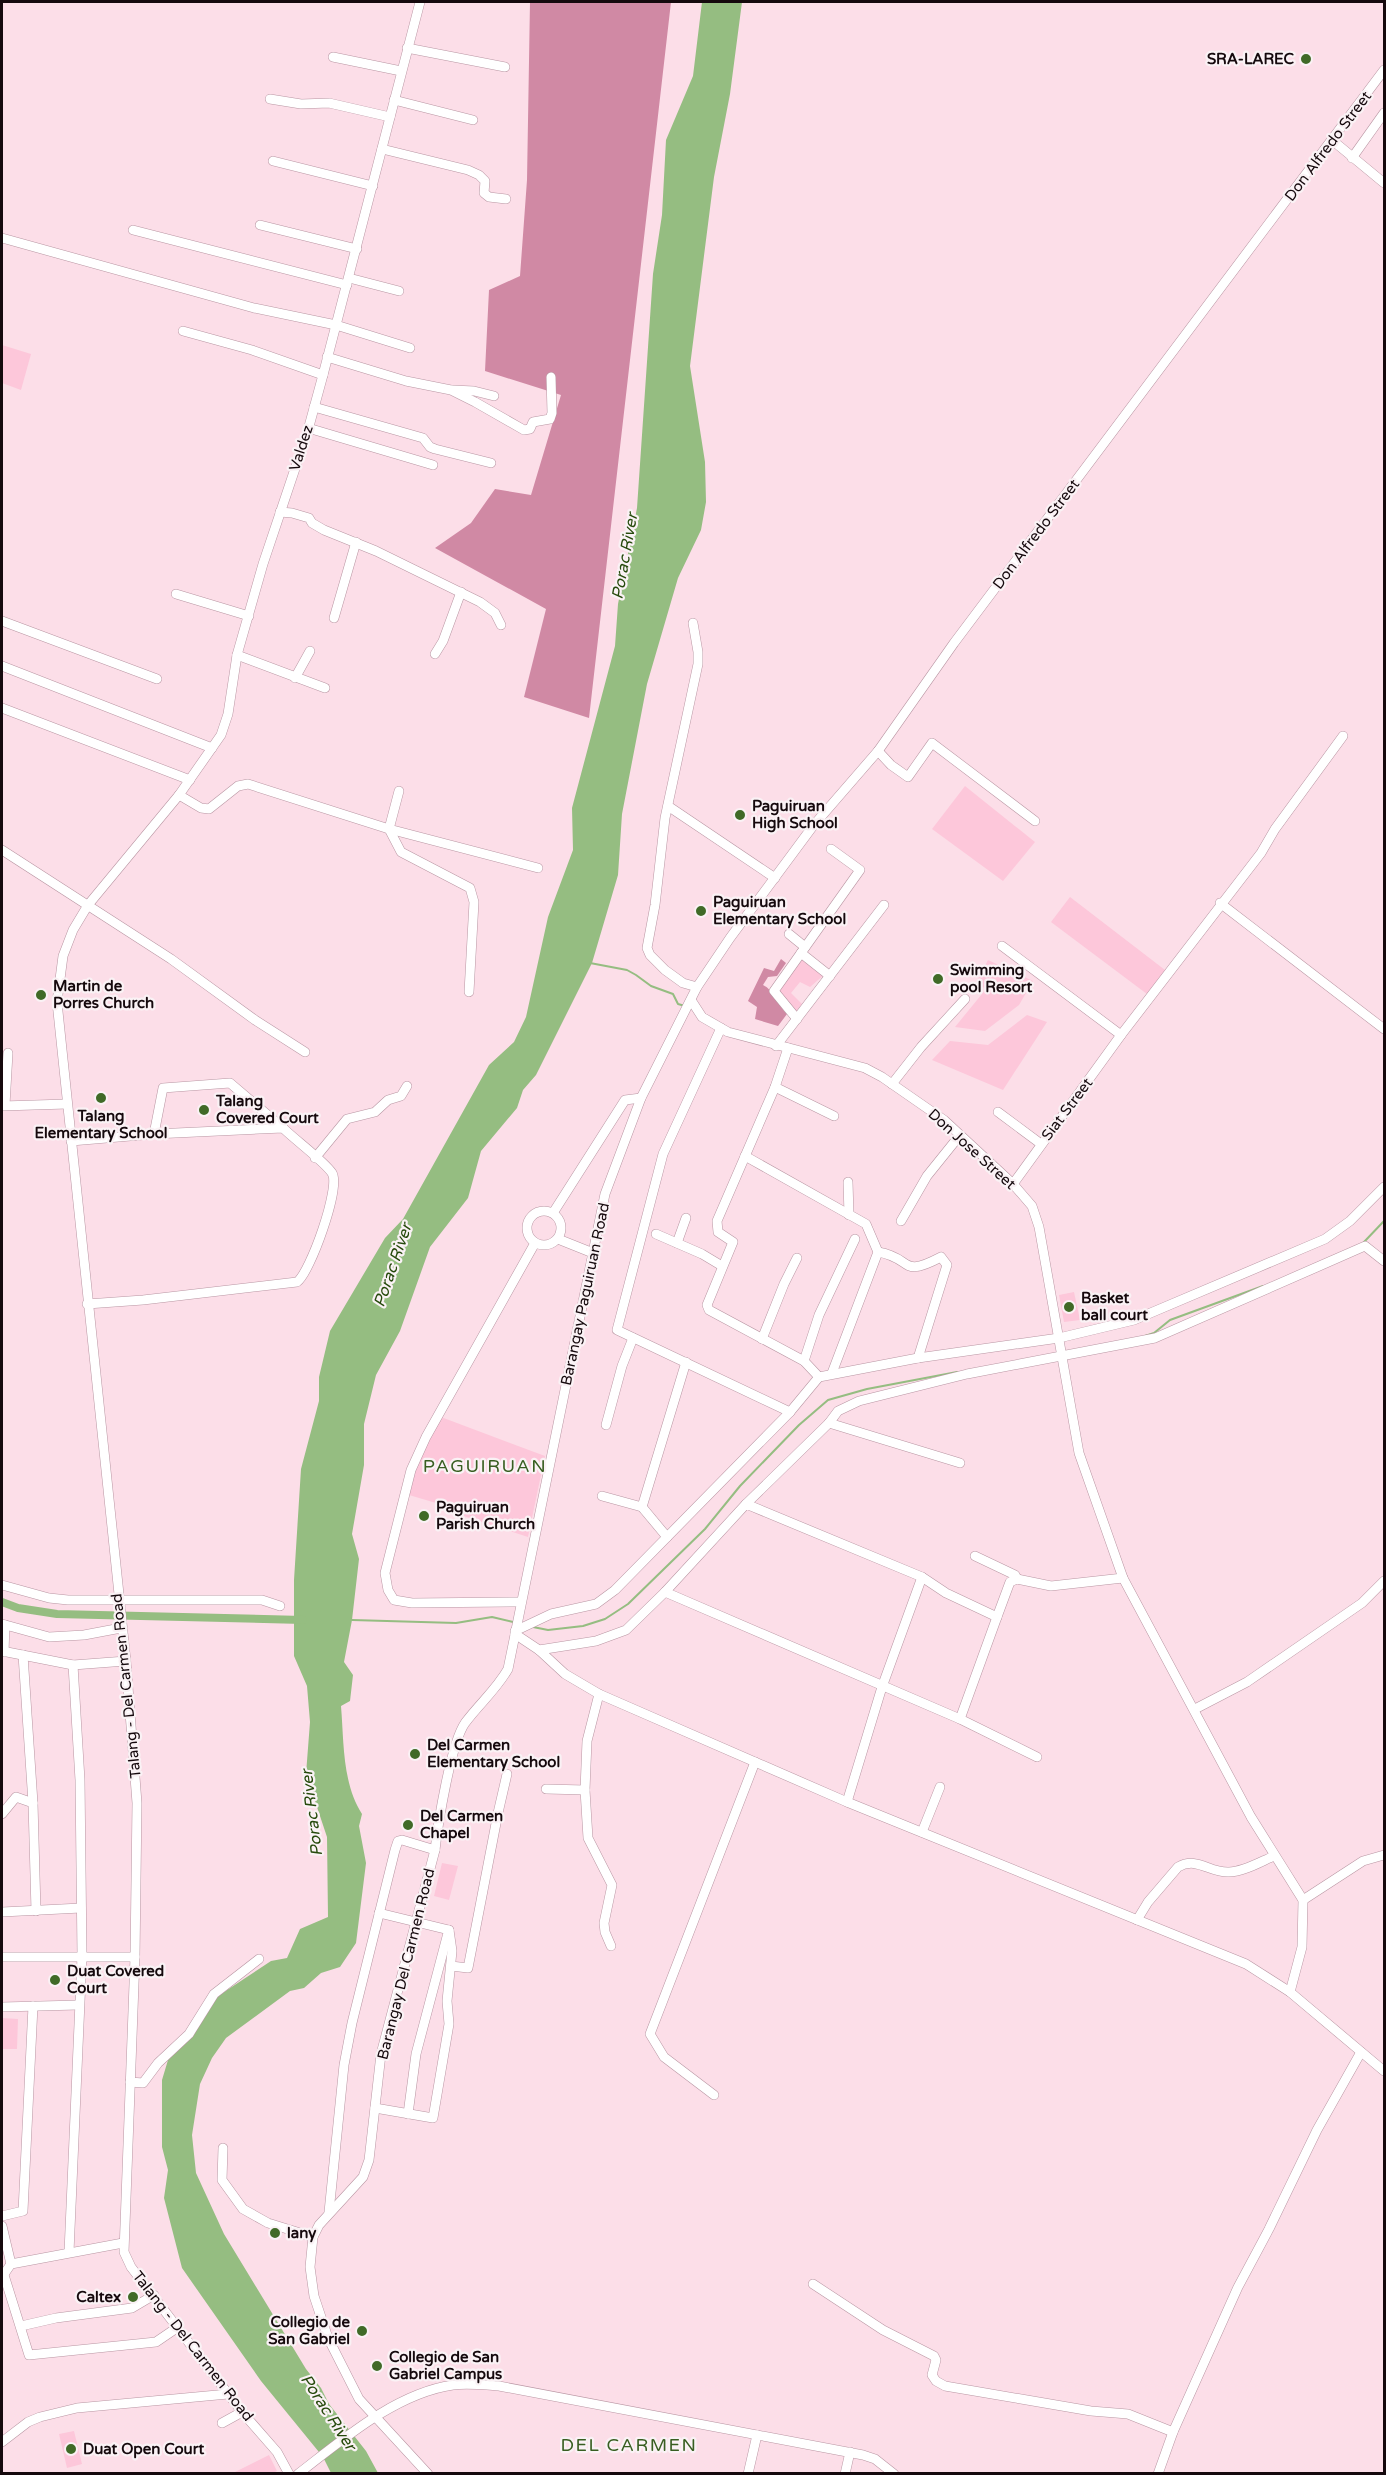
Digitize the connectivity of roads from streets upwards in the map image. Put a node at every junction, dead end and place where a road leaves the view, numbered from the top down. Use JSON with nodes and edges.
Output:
{"nodes":[{"id":1,"x":420,"y":2,"type":"edge"},
{"id":2,"x":407,"y":48,"type":"junction"},
{"id":3,"x":333,"y":57,"type":"dead end"},
{"id":4,"x":505,"y":67,"type":"dead end"},
{"id":5,"x":1384,"y":70,"type":"edge"},
{"id":6,"x":401,"y":71,"type":"junction"},
{"id":7,"x":270,"y":99,"type":"dead end"},
{"id":8,"x":394,"y":100,"type":"junction"},
{"id":9,"x":1384,"y":113,"type":"edge"},
{"id":10,"x":390,"y":117,"type":"junction"},
{"id":11,"x":473,"y":120,"type":"dead end"},
{"id":12,"x":1332,"y":140,"type":"junction"},
{"id":13,"x":382,"y":149,"type":"junction"},
{"id":14,"x":1352,"y":158,"type":"junction"},
{"id":15,"x":273,"y":161,"type":"dead end"},
{"id":16,"x":1384,"y":183,"type":"edge"},
{"id":17,"x":373,"y":186,"type":"junction"},
{"id":18,"x":506,"y":199,"type":"dead end"},
{"id":19,"x":260,"y":225,"type":"dead end"},
{"id":20,"x":133,"y":230,"type":"dead end"},
{"id":21,"x":2,"y":238,"type":"edge"},
{"id":22,"x":357,"y":249,"type":"junction"},
{"id":23,"x":348,"y":281,"type":"junction"},
{"id":24,"x":399,"y":291,"type":"dead end"},
{"id":25,"x":336,"y":325,"type":"junction"},
{"id":26,"x":183,"y":330,"type":"dead end"},
{"id":27,"x":410,"y":348,"type":"dead end"},
{"id":28,"x":327,"y":357,"type":"junction"},
{"id":29,"x":323,"y":375,"type":"junction"},
{"id":30,"x":551,"y":377,"type":"dead end"},
{"id":31,"x":451,"y":390,"type":"junction"},
{"id":32,"x":494,"y":396,"type":"dead end"},
{"id":33,"x":314,"y":407,"type":"junction"},
{"id":34,"x":308,"y":428,"type":"junction"},
{"id":35,"x":491,"y":463,"type":"dead end"},
{"id":36,"x":433,"y":465,"type":"dead end"},
{"id":37,"x":280,"y":512,"type":"junction"},
{"id":38,"x":356,"y":542,"type":"junction"},
{"id":39,"x":461,"y":592,"type":"junction"},
{"id":40,"x":176,"y":594,"type":"dead end"},
{"id":41,"x":249,"y":616,"type":"junction"},
{"id":42,"x":334,"y":618,"type":"dead end"},
{"id":43,"x":2,"y":621,"type":"edge"},
{"id":44,"x":693,"y":623,"type":"dead end"},
{"id":45,"x":501,"y":625,"type":"dead end"},
{"id":46,"x":310,"y":651,"type":"dead end"},
{"id":47,"x":435,"y":654,"type":"dead end"},
{"id":48,"x":237,"y":656,"type":"junction"},
{"id":49,"x":2,"y":666,"type":"edge"},
{"id":50,"x":295,"y":678,"type":"junction"},
{"id":51,"x":157,"y":679,"type":"dead end"},
{"id":52,"x":325,"y":688,"type":"dead end"},
{"id":53,"x":2,"y":708,"type":"edge"},
{"id":54,"x":1343,"y":736,"type":"dead end"},
{"id":55,"x":212,"y":748,"type":"junction"},
{"id":56,"x":878,"y":751,"type":"junction"},
{"id":57,"x":190,"y":780,"type":"junction"},
{"id":58,"x":399,"y":791,"type":"dead end"},
{"id":59,"x":179,"y":795,"type":"junction"},
{"id":60,"x":668,"y":807,"type":"junction"},
{"id":61,"x":1035,"y":821,"type":"dead end"},
{"id":62,"x":389,"y":829,"type":"junction"},
{"id":63,"x":831,"y":849,"type":"dead end"},
{"id":64,"x":2,"y":850,"type":"edge"},
{"id":65,"x":121,"y":864,"type":"joint"},
{"id":66,"x":538,"y":868,"type":"dead end"},
{"id":67,"x":775,"y":878,"type":"junction"},
{"id":68,"x":1220,"y":903,"type":"junction"},
{"id":69,"x":88,"y":905,"type":"junction"},
{"id":70,"x":884,"y":905,"type":"dead end"},
{"id":71,"x":789,"y":934,"type":"dead end"},
{"id":72,"x":1002,"y":946,"type":"dead end"},
{"id":73,"x":803,"y":950,"type":"junction"},
{"id":74,"x":830,"y":976,"type":"junction"},
{"id":75,"x":697,"y":987,"type":"junction"},
{"id":76,"x":469,"y":992,"type":"dead end"},
{"id":77,"x":965,"y":999,"type":"dead end"},
{"id":78,"x":691,"y":1000,"type":"junction"},
{"id":79,"x":797,"y":1019,"type":"junction"},
{"id":80,"x":721,"y":1028,"type":"junction"},
{"id":81,"x":1384,"y":1029,"type":"edge"},
{"id":82,"x":1121,"y":1035,"type":"junction"},
{"id":83,"x":776,"y":1046,"type":"junction"},
{"id":84,"x":788,"y":1048,"type":"junction"},
{"id":85,"x":305,"y":1052,"type":"dead end"},
{"id":86,"x":8,"y":1053,"type":"dead end"},
{"id":87,"x":892,"y":1084,"type":"junction"},
{"id":88,"x":407,"y":1086,"type":"dead end"},
{"id":89,"x":775,"y":1087,"type":"junction"},
{"id":90,"x":641,"y":1098,"type":"junction"},
{"id":91,"x":67,"y":1104,"type":"junction"},
{"id":92,"x":4,"y":1106,"type":"edge"},
{"id":93,"x":999,"y":1112,"type":"dead end"},
{"id":94,"x":834,"y":1116,"type":"dead end"},
{"id":95,"x":283,"y":1128,"type":"junction"},
{"id":96,"x":154,"y":1134,"type":"junction"},
{"id":97,"x":960,"y":1135,"type":"junction"},
{"id":98,"x":71,"y":1141,"type":"junction"},
{"id":99,"x":1041,"y":1144,"type":"junction"},
{"id":100,"x":745,"y":1156,"type":"junction"},
{"id":101,"x":315,"y":1158,"type":"junction"},
{"id":102,"x":848,"y":1182,"type":"dead end"},
{"id":103,"x":1013,"y":1184,"type":"junction"},
{"id":104,"x":1384,"y":1187,"type":"edge"},
{"id":105,"x":554,"y":1213,"type":"junction"},
{"id":106,"x":849,"y":1215,"type":"junction"},
{"id":107,"x":686,"y":1218,"type":"dead end"},
{"id":108,"x":902,"y":1221,"type":"dead end"},
{"id":109,"x":656,"y":1234,"type":"dead end"},
{"id":110,"x":558,"y":1239,"type":"junction"},
{"id":111,"x":855,"y":1239,"type":"dead end"},
{"id":112,"x":535,"y":1243,"type":"junction"},
{"id":113,"x":677,"y":1243,"type":"junction"},
{"id":114,"x":878,"y":1252,"type":"junction"},
{"id":115,"x":593,"y":1253,"type":"junction"},
{"id":116,"x":797,"y":1258,"type":"dead end"},
{"id":117,"x":1384,"y":1261,"type":"edge"},
{"id":118,"x":722,"y":1266,"type":"junction"},
{"id":119,"x":87,"y":1304,"type":"junction"},
{"id":120,"x":633,"y":1338,"type":"junction"},
{"id":121,"x":762,"y":1339,"type":"junction"},
{"id":122,"x":1060,"y":1339,"type":"junction"},
{"id":123,"x":1062,"y":1357,"type":"junction"},
{"id":124,"x":918,"y":1358,"type":"junction"},
{"id":125,"x":804,"y":1361,"type":"junction"},
{"id":126,"x":686,"y":1362,"type":"junction"},
{"id":127,"x":832,"y":1373,"type":"junction"},
{"id":128,"x":819,"y":1377,"type":"junction"},
{"id":129,"x":790,"y":1412,"type":"junction"},
{"id":130,"x":830,"y":1423,"type":"junction"},
{"id":131,"x":606,"y":1425,"type":"dead end"},
{"id":132,"x":960,"y":1463,"type":"dead end"},
{"id":133,"x":602,"y":1496,"type":"dead end"},
{"id":134,"x":746,"y":1504,"type":"junction"},
{"id":135,"x":642,"y":1507,"type":"junction"},
{"id":136,"x":667,"y":1537,"type":"junction"},
{"id":137,"x":975,"y":1556,"type":"dead end"},
{"id":138,"x":922,"y":1577,"type":"junction"},
{"id":139,"x":1124,"y":1578,"type":"junction"},
{"id":140,"x":1017,"y":1579,"type":"junction"},
{"id":141,"x":1384,"y":1581,"type":"edge"},
{"id":142,"x":2,"y":1585,"type":"edge"},
{"id":143,"x":665,"y":1592,"type":"junction"},
{"id":144,"x":521,"y":1602,"type":"junction"},
{"id":145,"x":118,"y":1604,"type":"junction"},
{"id":146,"x":280,"y":1606,"type":"dead end"},
{"id":147,"x":997,"y":1617,"type":"junction"},
{"id":148,"x":3,"y":1624,"type":"edge"},
{"id":149,"x":121,"y":1624,"type":"junction"},
{"id":150,"x":520,"y":1629,"type":"junction"},
{"id":151,"x":540,"y":1650,"type":"junction"},
{"id":152,"x":3,"y":1651,"type":"edge"},
{"id":153,"x":23,"y":1655,"type":"junction"},
{"id":154,"x":126,"y":1661,"type":"junction"},
{"id":155,"x":73,"y":1665,"type":"junction"},
{"id":156,"x":882,"y":1687,"type":"junction"},
{"id":157,"x":599,"y":1694,"type":"junction"},
{"id":158,"x":1195,"y":1709,"type":"junction"},
{"id":159,"x":960,"y":1719,"type":"junction"},
{"id":160,"x":1037,"y":1757,"type":"dead end"},
{"id":161,"x":754,"y":1762,"type":"junction"},
{"id":162,"x":507,"y":1774,"type":"dead end"},
{"id":163,"x":940,"y":1787,"type":"dead end"},
{"id":164,"x":546,"y":1789,"type":"dead end"},
{"id":165,"x":585,"y":1790,"type":"junction"},
{"id":166,"x":847,"y":1802,"type":"junction"},
{"id":167,"x":33,"y":1803,"type":"junction"},
{"id":168,"x":2,"y":1814,"type":"edge"},
{"id":169,"x":922,"y":1832,"type":"junction"},
{"id":170,"x":435,"y":1850,"type":"junction"},
{"id":171,"x":1384,"y":1855,"type":"edge"},
{"id":172,"x":1274,"y":1856,"type":"junction"},
{"id":173,"x":1303,"y":1900,"type":"junction"},
{"id":174,"x":81,"y":1908,"type":"junction"},
{"id":175,"x":36,"y":1911,"type":"junction"},
{"id":176,"x":2,"y":1912,"type":"edge"},
{"id":177,"x":379,"y":1913,"type":"junction"},
{"id":178,"x":1137,"y":1920,"type":"junction"},
{"id":179,"x":416,"y":1922,"type":"junction"},
{"id":180,"x":448,"y":1930,"type":"junction"},
{"id":181,"x":611,"y":1946,"type":"dead end"},
{"id":182,"x":82,"y":1956,"type":"junction"},
{"id":183,"x":2,"y":1957,"type":"edge"},
{"id":184,"x":135,"y":1957,"type":"junction"},
{"id":185,"x":259,"y":1959,"type":"dead end"},
{"id":186,"x":451,"y":1966,"type":"junction"},
{"id":187,"x":1290,"y":1992,"type":"junction"},
{"id":188,"x":78,"y":2005,"type":"junction"},
{"id":189,"x":33,"y":2006,"type":"junction"},
{"id":190,"x":2,"y":2007,"type":"edge"},
{"id":191,"x":1361,"y":2052,"type":"junction"},
{"id":192,"x":1384,"y":2071,"type":"edge"},
{"id":193,"x":130,"y":2082,"type":"junction"},
{"id":194,"x":714,"y":2095,"type":"dead end"},
{"id":195,"x":375,"y":2108,"type":"junction"},
{"id":196,"x":408,"y":2114,"type":"junction"},
{"id":197,"x":223,"y":2148,"type":"dead end"},
{"id":198,"x":329,"y":2212,"type":"junction"},
{"id":199,"x":2,"y":2217,"type":"edge"},
{"id":200,"x":2,"y":2226,"type":"edge"},
{"id":201,"x":312,"y":2236,"type":"junction"},
{"id":202,"x":123,"y":2243,"type":"junction"},
{"id":203,"x":69,"y":2252,"type":"junction"},
{"id":204,"x":11,"y":2264,"type":"junction"},
{"id":205,"x":3,"y":2276,"type":"edge"},
{"id":206,"x":813,"y":2284,"type":"dead end"},
{"id":207,"x":154,"y":2295,"type":"junction"},
{"id":208,"x":21,"y":2326,"type":"junction"},
{"id":209,"x":178,"y":2326,"type":"junction"},
{"id":210,"x":228,"y":2394,"type":"junction"},
{"id":211,"x":242,"y":2412,"type":"junction"},
{"id":212,"x":376,"y":2417,"type":"junction"},
{"id":213,"x":222,"y":2423,"type":"dead end"},
{"id":214,"x":1173,"y":2432,"type":"junction"},
{"id":215,"x":757,"y":2435,"type":"junction"},
{"id":216,"x":2,"y":2442,"type":"edge"},
{"id":217,"x":850,"y":2452,"type":"junction"},
{"id":218,"x":289,"y":2474,"type":"edge"},
{"id":219,"x":298,"y":2474,"type":"edge"},
{"id":220,"x":428,"y":2474,"type":"edge"},
{"id":221,"x":748,"y":2474,"type":"edge"},
{"id":222,"x":845,"y":2474,"type":"edge"},
{"id":223,"x":894,"y":2474,"type":"edge"},
{"id":224,"x":1158,"y":2474,"type":"edge"}],
"edges":[{"from":1,"to":2,"type":"street","name":"Valdez"},
{"from":2,"to":4,"type":"street"},
{"from":2,"to":6,"type":"street","name":"Valdez"},
{"from":3,"to":6,"type":"street"},
{"from":5,"to":12,"type":"street","name":"Don Alfredo Street"},
{"from":6,"to":8,"type":"street","name":"Valdez"},
{"from":7,"to":10,"type":"street"},
{"from":8,"to":10,"type":"street","name":"Valdez"},
{"from":8,"to":11,"type":"street"},
{"from":9,"to":14,"type":"street"},
{"from":10,"to":13,"type":"street","name":"Valdez"},
{"from":12,"to":14,"type":"street"},
{"from":12,"to":56,"type":"street","name":"Don Alfredo Street"},
{"from":13,"to":17,"type":"street","name":"Valdez"},
{"from":13,"to":18,"type":"street"},
{"from":14,"to":16,"type":"street"},
{"from":15,"to":17,"type":"street"},
{"from":17,"to":22,"type":"street","name":"Valdez"},
{"from":19,"to":22,"type":"street"},
{"from":20,"to":23,"type":"street"},
{"from":21,"to":25,"type":"street"},
{"from":22,"to":23,"type":"street","name":"Valdez"},
{"from":23,"to":24,"type":"street"},
{"from":23,"to":25,"type":"street","name":"Valdez"},
{"from":25,"to":27,"type":"street"},
{"from":25,"to":28,"type":"street","name":"Valdez"},
{"from":26,"to":29,"type":"street"},
{"from":28,"to":29,"type":"street","name":"Valdez"},
{"from":28,"to":31,"type":"street"},
{"from":29,"to":33,"type":"street","name":"Valdez"},
{"from":30,"to":31,"type":"street"},
{"from":31,"to":32,"type":"street"},
{"from":33,"to":34,"type":"street","name":"Valdez"},
{"from":33,"to":35,"type":"street"},
{"from":34,"to":36,"type":"street"},
{"from":34,"to":37,"type":"street","name":"Valdez"},
{"from":37,"to":38,"type":"street"},
{"from":37,"to":41,"type":"street","name":"Valdez"},
{"from":38,"to":39,"type":"street"},
{"from":38,"to":42,"type":"street"},
{"from":39,"to":45,"type":"street"},
{"from":39,"to":47,"type":"street"},
{"from":40,"to":41,"type":"street"},
{"from":41,"to":48,"type":"street","name":"Valdez"},
{"from":43,"to":51,"type":"street"},
{"from":44,"to":60,"type":"street"},
{"from":46,"to":50,"type":"street"},
{"from":48,"to":50,"type":"street"},
{"from":48,"to":55,"type":"street","name":"Valdez"},
{"from":49,"to":55,"type":"street"},
{"from":50,"to":52,"type":"street"},
{"from":53,"to":57,"type":"street"},
{"from":54,"to":68,"type":"street","name":"Siat Street"},
{"from":55,"to":57,"type":"street","name":"Valdez"},
{"from":56,"to":61,"type":"street"},
{"from":56,"to":67,"type":"street","name":"Don Alfredo Street"},
{"from":57,"to":59,"type":"street","name":"Valdez"},
{"from":58,"to":62,"type":"street"},
{"from":59,"to":62,"type":"street"},
{"from":59,"to":65,"type":"street","name":"Valdez"},
{"from":60,"to":67,"type":"street"},
{"from":60,"to":75,"type":"street"},
{"from":62,"to":66,"type":"street"},
{"from":62,"to":76,"type":"street"},
{"from":63,"to":73,"type":"street"},
{"from":64,"to":69,"type":"street"},
{"from":65,"to":69,"type":"street","name":"Talang - Del Carmen Road"},
{"from":67,"to":75,"type":"street","name":"Don Alfredo Street"},
{"from":68,"to":81,"type":"street"},
{"from":68,"to":82,"type":"street","name":"Siat Street"},
{"from":69,"to":85,"type":"street"},
{"from":69,"to":91,"type":"street","name":"Talang - Del Carmen Road"},
{"from":70,"to":74,"type":"street"},
{"from":71,"to":73,"type":"street"},
{"from":72,"to":82,"type":"street"},
{"from":73,"to":74,"type":"street"},
{"from":73,"to":79,"type":"street"},
{"from":74,"to":79,"type":"street"},
{"from":75,"to":78,"type":"street","name":"Don Alfredo Street"},
{"from":77,"to":87,"type":"street"},
{"from":78,"to":80,"type":"street","name":"Don Jose Street"},
{"from":78,"to":90,"type":"street","name":"Barangay Paguiruan Road"},
{"from":79,"to":83,"type":"street"},
{"from":80,"to":83,"type":"street","name":"Don Jose Street"},
{"from":80,"to":120,"type":"street"},
{"from":82,"to":99,"type":"street","name":"Siat Street"},
{"from":83,"to":84,"type":"street","name":"Don Jose Street"},
{"from":84,"to":87,"type":"street","name":"Don Jose Street"},
{"from":84,"to":89,"type":"street"},
{"from":86,"to":92,"type":"street"},
{"from":87,"to":97,"type":"street","name":"Don Jose Street"},
{"from":88,"to":101,"type":"street"},
{"from":89,"to":94,"type":"street"},
{"from":89,"to":100,"type":"street"},
{"from":90,"to":105,"type":"street"},
{"from":90,"to":115,"type":"street","name":"Barangay Paguiruan Road"},
{"from":91,"to":92,"type":"street"},
{"from":91,"to":98,"type":"street","name":"Talang - Del Carmen Road"},
{"from":93,"to":99,"type":"street"},
{"from":95,"to":96,"type":"street"},
{"from":95,"to":96,"type":"street"},
{"from":95,"to":101,"type":"street"},
{"from":96,"to":98,"type":"street"},
{"from":97,"to":103,"type":"street","name":"Don Jose Street"},
{"from":97,"to":108,"type":"street"},
{"from":98,"to":119,"type":"street","name":"Talang - Del Carmen Road"},
{"from":99,"to":103,"type":"street","name":"Siat Street"},
{"from":100,"to":106,"type":"street"},
{"from":100,"to":118,"type":"street"},
{"from":101,"to":119,"type":"street"},
{"from":102,"to":106,"type":"street"},
{"from":103,"to":122,"type":"street","name":"Don Jose Street"},
{"from":104,"to":122,"type":"street"},
{"from":105,"to":110,"type":"street"},
{"from":105,"to":112,"type":"street"},
{"from":106,"to":114,"type":"street"},
{"from":107,"to":113,"type":"street"},
{"from":109,"to":113,"type":"street"},
{"from":110,"to":112,"type":"street"},
{"from":110,"to":115,"type":"street"},
{"from":111,"to":125,"type":"street"},
{"from":112,"to":144,"type":"street"},
{"from":113,"to":118,"type":"street"},
{"from":114,"to":124,"type":"street"},
{"from":114,"to":127,"type":"street"},
{"from":115,"to":144,"type":"street","name":"Barangay Paguiruan Road"},
{"from":116,"to":121,"type":"street"},
{"from":117,"to":123,"type":"street"},
{"from":118,"to":121,"type":"street"},
{"from":119,"to":145,"type":"street","name":"Talang - Del Carmen Road"},
{"from":120,"to":126,"type":"street"},
{"from":120,"to":131,"type":"street"},
{"from":121,"to":125,"type":"street"},
{"from":122,"to":123,"type":"street","name":"Don Jose Street"},
{"from":122,"to":124,"type":"street"},
{"from":123,"to":130,"type":"street"},
{"from":123,"to":139,"type":"street","name":"Don Jose Street"},
{"from":124,"to":127,"type":"street"},
{"from":125,"to":128,"type":"street"},
{"from":126,"to":129,"type":"street"},
{"from":126,"to":135,"type":"street"},
{"from":127,"to":128,"type":"street"},
{"from":128,"to":129,"type":"street"},
{"from":129,"to":136,"type":"street"},
{"from":130,"to":132,"type":"street"},
{"from":130,"to":134,"type":"street"},
{"from":133,"to":135,"type":"street"},
{"from":134,"to":138,"type":"street"},
{"from":134,"to":143,"type":"street"},
{"from":135,"to":136,"type":"street"},
{"from":136,"to":150,"type":"street"},
{"from":137,"to":140,"type":"street"},
{"from":138,"to":147,"type":"street"},
{"from":138,"to":156,"type":"street"},
{"from":139,"to":140,"type":"street"},
{"from":139,"to":158,"type":"street","name":"Don Jose Street"},
{"from":140,"to":147,"type":"street"},
{"from":141,"to":158,"type":"street"},
{"from":142,"to":145,"type":"street"},
{"from":143,"to":151,"type":"street"},
{"from":143,"to":156,"type":"street"},
{"from":144,"to":150,"type":"street","name":"Barangay Del Carmen Road"},
{"from":145,"to":146,"type":"street"},
{"from":145,"to":149,"type":"street","name":"Talang - Del Carmen Road"},
{"from":147,"to":159,"type":"street"},
{"from":148,"to":149,"type":"street"},
{"from":148,"to":152,"type":"street"},
{"from":149,"to":154,"type":"street","name":"Talang - Del Carmen Road"},
{"from":150,"to":151,"type":"street"},
{"from":150,"to":170,"type":"street","name":"Barangay Del Carmen Road"},
{"from":151,"to":157,"type":"street"},
{"from":152,"to":153,"type":"street"},
{"from":153,"to":155,"type":"street"},
{"from":153,"to":167,"type":"street"},
{"from":154,"to":155,"type":"street"},
{"from":154,"to":184,"type":"street","name":"Talang - Del Carmen Road"},
{"from":155,"to":174,"type":"street"},
{"from":156,"to":159,"type":"street"},
{"from":156,"to":166,"type":"street"},
{"from":157,"to":161,"type":"street"},
{"from":157,"to":165,"type":"street"},
{"from":158,"to":172,"type":"street","name":"Don Jose Street"},
{"from":159,"to":160,"type":"street"},
{"from":161,"to":166,"type":"street"},
{"from":161,"to":194,"type":"street"},
{"from":162,"to":186,"type":"street"},
{"from":163,"to":169,"type":"street"},
{"from":164,"to":165,"type":"street"},
{"from":165,"to":181,"type":"street"},
{"from":166,"to":169,"type":"street"},
{"from":167,"to":168,"type":"street"},
{"from":167,"to":175,"type":"street"},
{"from":169,"to":178,"type":"street"},
{"from":170,"to":177,"type":"street"},
{"from":170,"to":179,"type":"street","name":"Barangay Del Carmen Road"},
{"from":171,"to":173,"type":"street"},
{"from":172,"to":173,"type":"street","name":"Don Jose Street"},
{"from":172,"to":178,"type":"street"},
{"from":173,"to":187,"type":"street"},
{"from":174,"to":175,"type":"street"},
{"from":174,"to":182,"type":"street"},
{"from":175,"to":176,"type":"street"},
{"from":177,"to":179,"type":"street"},
{"from":177,"to":198,"type":"street"},
{"from":178,"to":187,"type":"street"},
{"from":179,"to":180,"type":"street"},
{"from":179,"to":195,"type":"street","name":"Barangay Del Carmen Road"},
{"from":180,"to":186,"type":"street"},
{"from":180,"to":196,"type":"street"},
{"from":182,"to":183,"type":"street"},
{"from":182,"to":184,"type":"street"},
{"from":182,"to":188,"type":"street"},
{"from":184,"to":193,"type":"street","name":"Talang - Del Carmen Road"},
{"from":185,"to":193,"type":"street"},
{"from":186,"to":196,"type":"street"},
{"from":187,"to":191,"type":"street"},
{"from":188,"to":189,"type":"street"},
{"from":188,"to":203,"type":"street"},
{"from":189,"to":190,"type":"street"},
{"from":189,"to":199,"type":"street"},
{"from":191,"to":192,"type":"street"},
{"from":191,"to":214,"type":"street"},
{"from":193,"to":202,"type":"street","name":"Talang - Del Carmen Road"},
{"from":195,"to":196,"type":"street"},
{"from":195,"to":198,"type":"street","name":"Barangay Del Carmen Road"},
{"from":197,"to":201,"type":"street"},
{"from":198,"to":201,"type":"street","name":"Barangay Del Carmen Road"},
{"from":200,"to":204,"type":"street"},
{"from":201,"to":212,"type":"street"},
{"from":202,"to":203,"type":"street"},
{"from":202,"to":207,"type":"street","name":"Talang - Del Carmen Road"},
{"from":203,"to":204,"type":"street"},
{"from":204,"to":205,"type":"street"},
{"from":205,"to":208,"type":"street"},
{"from":206,"to":214,"type":"street"},
{"from":207,"to":208,"type":"street"},
{"from":207,"to":209,"type":"street","name":"Talang - Del Carmen Road"},
{"from":208,"to":209,"type":"street"},
{"from":209,"to":210,"type":"street","name":"Talang - Del Carmen Road"},
{"from":210,"to":211,"type":"street","name":"Talang - Del Carmen Road"},
{"from":210,"to":216,"type":"street"},
{"from":211,"to":213,"type":"street"},
{"from":211,"to":218,"type":"street","name":"Talang - Del Carmen Road"},
{"from":212,"to":215,"type":"street"},
{"from":212,"to":219,"type":"street"},
{"from":212,"to":220,"type":"street"},
{"from":214,"to":224,"type":"street"},
{"from":215,"to":217,"type":"street"},
{"from":215,"to":221,"type":"street"},
{"from":217,"to":222,"type":"street"},
{"from":217,"to":223,"type":"street"}]}
